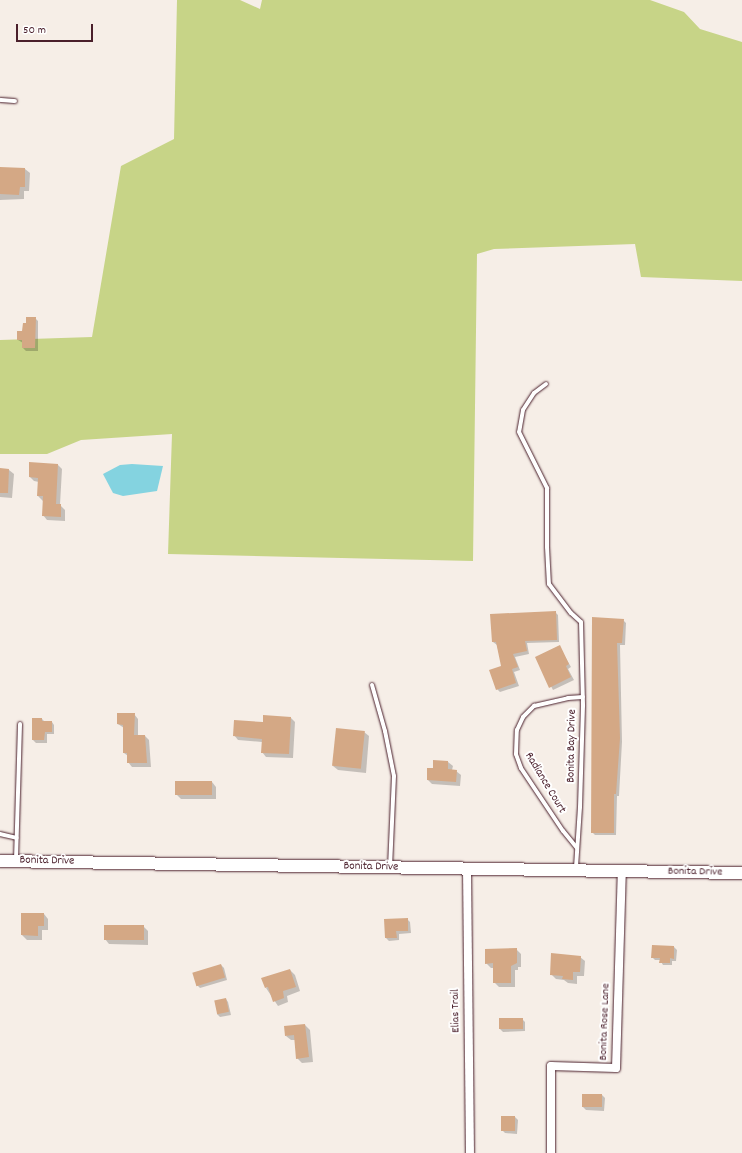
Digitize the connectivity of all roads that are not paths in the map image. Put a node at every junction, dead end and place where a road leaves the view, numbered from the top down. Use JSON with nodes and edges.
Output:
{"nodes":[{"id":1,"x":0,"y":100,"type":"edge"},
{"id":2,"x":15,"y":100,"type":"dead end"},
{"id":3,"x":546,"y":384,"type":"dead end"},
{"id":4,"x":372,"y":685,"type":"dead end"},
{"id":5,"x":583,"y":697,"type":"junction"},
{"id":6,"x":20,"y":724,"type":"dead end"},
{"id":7,"x":0,"y":834,"type":"edge"},
{"id":8,"x":17,"y":838,"type":"junction"},
{"id":9,"x":577,"y":848,"type":"junction"},
{"id":10,"x":0,"y":861,"type":"edge"},
{"id":11,"x":16,"y":861,"type":"junction"},
{"id":12,"x":390,"y":867,"type":"junction"},
{"id":13,"x":467,"y":868,"type":"junction"},
{"id":14,"x":576,"y":870,"type":"junction"},
{"id":15,"x":622,"y":871,"type":"junction"},
{"id":16,"x":742,"y":873,"type":"edge"},
{"id":17,"x":470,"y":1153,"type":"edge"},
{"id":18,"x":551,"y":1153,"type":"edge"}],
"edges":[{"from":1,"to":2,"type":"lane"},
{"from":3,"to":5,"type":"lane","name":"Bonita Bay Drive"},
{"from":4,"to":12,"type":"lane"},
{"from":5,"to":9,"type":"lane","name":"Bonita Bay Drive"},
{"from":5,"to":9,"type":"lane","name":"Radiance Court"},
{"from":6,"to":8,"type":"lane"},
{"from":7,"to":8,"type":"lane"},
{"from":8,"to":11,"type":"lane"},
{"from":9,"to":14,"type":"lane","name":"Bonita Bay Drive"},
{"from":10,"to":11,"type":"street","name":"Bonita Drive"},
{"from":11,"to":12,"type":"street","name":"Bonita Drive"},
{"from":12,"to":13,"type":"street","name":"Bonita Drive"},
{"from":13,"to":14,"type":"street","name":"Bonita Drive"},
{"from":13,"to":17,"type":"street","name":"Elias Trail"},
{"from":14,"to":15,"type":"street","name":"Bonita Drive"},
{"from":15,"to":16,"type":"street","name":"Bonita Drive"},
{"from":15,"to":18,"type":"street","name":"Bonita Rose Lane"}]}
